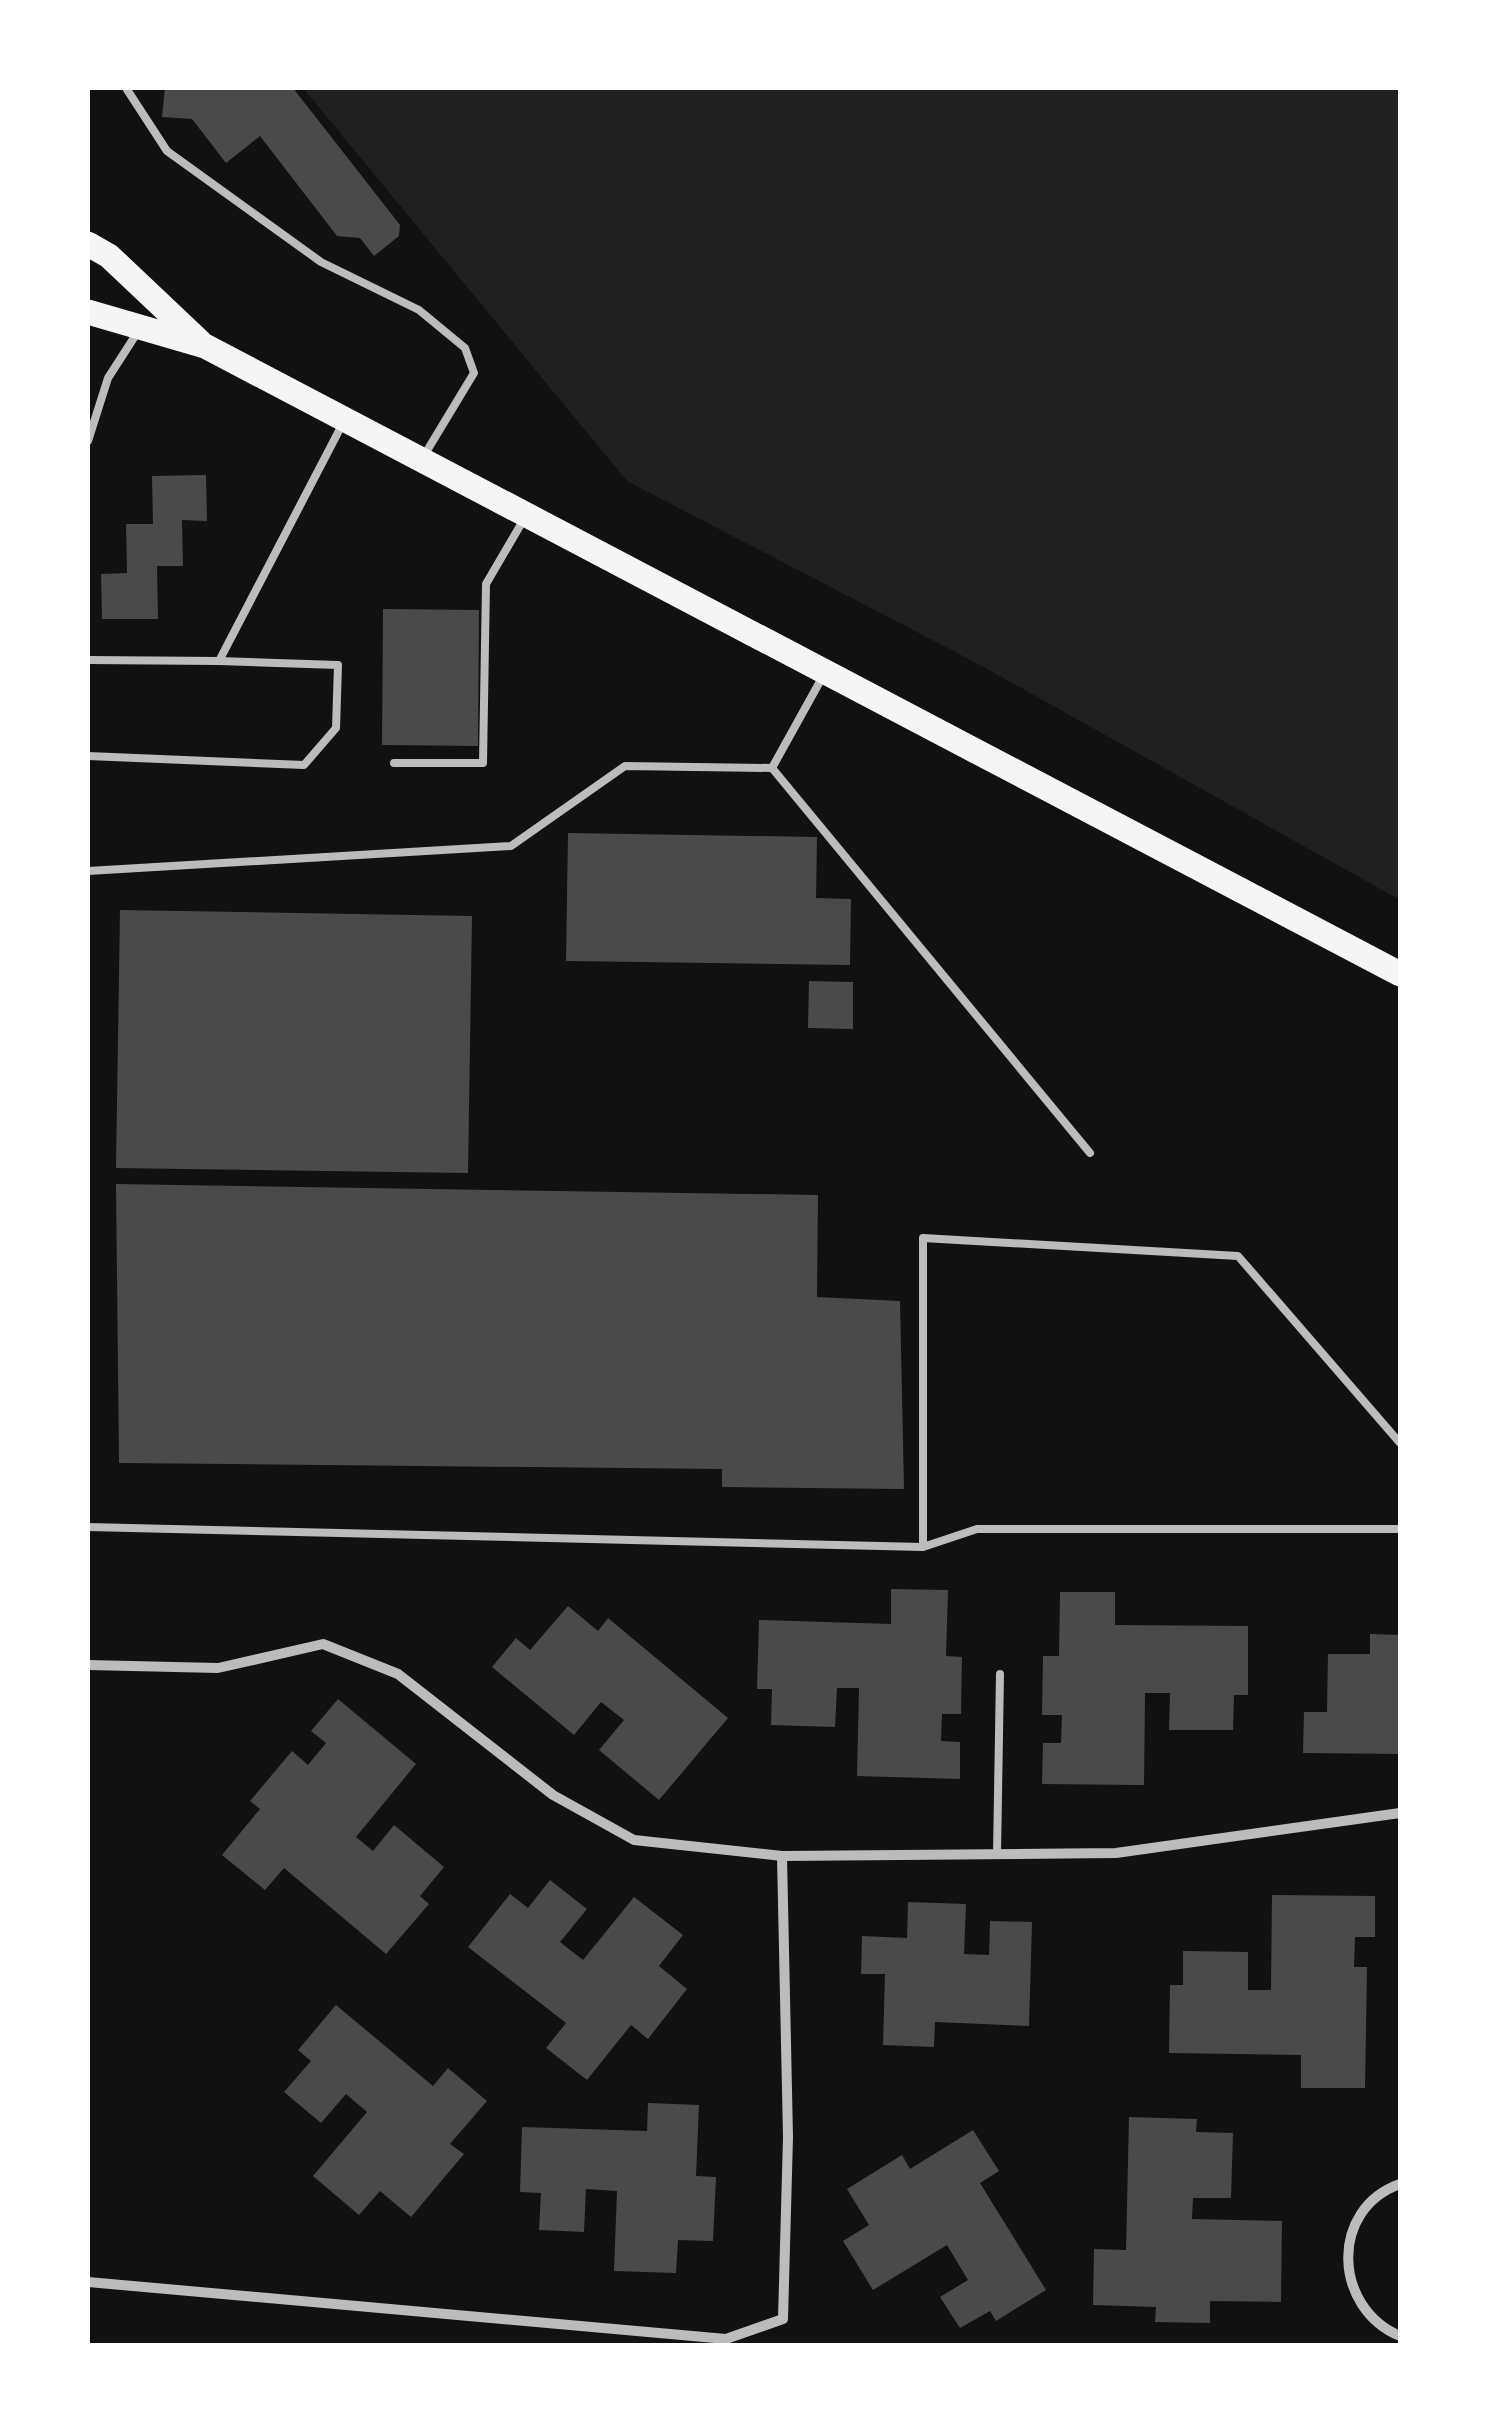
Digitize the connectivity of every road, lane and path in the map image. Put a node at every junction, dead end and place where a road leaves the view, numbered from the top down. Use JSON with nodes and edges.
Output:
{"nodes":[{"id":1,"x":126,"y":88,"type":"edge"},
{"id":2,"x":88,"y":244,"type":"edge"},
{"id":3,"x":88,"y":312,"type":"edge"},
{"id":4,"x":140,"y":327,"type":"junction"},
{"id":5,"x":204,"y":346,"type":"junction"},
{"id":6,"x":345,"y":420,"type":"junction"},
{"id":7,"x":88,"y":441,"type":"edge"},
{"id":8,"x":421,"y":460,"type":"junction"},
{"id":9,"x":526,"y":515,"type":"junction"},
{"id":10,"x":88,"y":660,"type":"edge"},
{"id":11,"x":219,"y":661,"type":"junction"},
{"id":12,"x":825,"y":672,"type":"junction"},
{"id":13,"x":88,"y":756,"type":"edge"},
{"id":14,"x":394,"y":763,"type":"dead end"},
{"id":15,"x":772,"y":768,"type":"junction"},
{"id":16,"x":88,"y":871,"type":"edge"},
{"id":17,"x":1400,"y":974,"type":"edge"},
{"id":18,"x":1090,"y":1153,"type":"dead end"},
{"id":19,"x":1400,"y":1444,"type":"edge"},
{"id":20,"x":88,"y":1527,"type":"edge"},
{"id":21,"x":1400,"y":1528,"type":"edge"},
{"id":22,"x":923,"y":1547,"type":"junction"},
{"id":23,"x":88,"y":1665,"type":"edge"},
{"id":24,"x":1000,"y":1674,"type":"dead end"},
{"id":25,"x":1400,"y":1814,"type":"edge"},
{"id":26,"x":997,"y":1854,"type":"junction"},
{"id":27,"x":782,"y":1856,"type":"junction"},
{"id":28,"x":1400,"y":2184,"type":"edge"},
{"id":29,"x":88,"y":2282,"type":"edge"},
{"id":30,"x":1400,"y":2336,"type":"edge"}],
"edges":[{"from":1,"to":8,"type":"lane"},
{"from":2,"to":5,"type":"main road"},
{"from":3,"to":4,"type":"main road"},
{"from":4,"to":5,"type":"main road"},
{"from":4,"to":7,"type":"lane"},
{"from":5,"to":6,"type":"main road"},
{"from":6,"to":8,"type":"main road"},
{"from":6,"to":11,"type":"lane"},
{"from":8,"to":9,"type":"main road"},
{"from":9,"to":12,"type":"main road"},
{"from":9,"to":14,"type":"lane"},
{"from":10,"to":11,"type":"lane"},
{"from":11,"to":13,"type":"lane"},
{"from":12,"to":15,"type":"lane"},
{"from":12,"to":17,"type":"main road"},
{"from":15,"to":16,"type":"lane"},
{"from":15,"to":18,"type":"lane"},
{"from":19,"to":22,"type":"lane"},
{"from":20,"to":22,"type":"lane"},
{"from":21,"to":22,"type":"lane"},
{"from":23,"to":27,"type":"street"},
{"from":24,"to":26,"type":"lane"},
{"from":25,"to":26,"type":"street"},
{"from":26,"to":27,"type":"street"},
{"from":27,"to":29,"type":"street"},
{"from":28,"to":30,"type":"street"}]}
